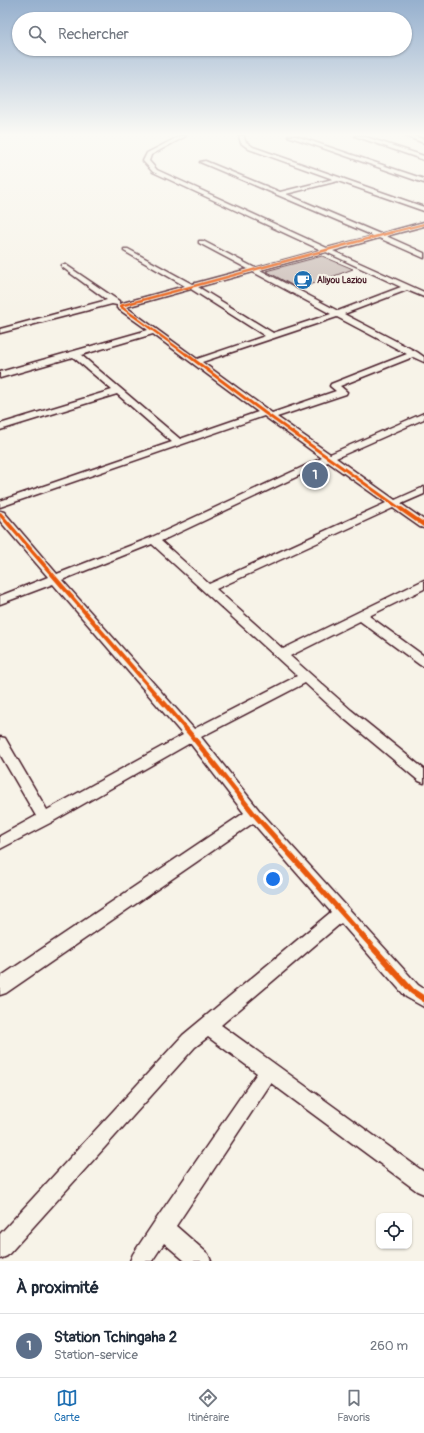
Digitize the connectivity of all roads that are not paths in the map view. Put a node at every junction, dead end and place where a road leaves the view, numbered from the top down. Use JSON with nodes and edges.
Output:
{"nodes":[{"id":1,"x":207,"y":195,"type":"edge"},
{"id":2,"x":282,"y":195,"type":"edge"},
{"id":3,"x":383,"y":195,"type":"edge"},
{"id":4,"x":424,"y":209,"type":"edge"},
{"id":5,"x":424,"y":224,"type":"edge"},
{"id":6,"x":380,"y":236,"type":"junction"},
{"id":7,"x":200,"y":242,"type":"dead end"},
{"id":8,"x":126,"y":250,"type":"dead end"},
{"id":9,"x":328,"y":250,"type":"junction"},
{"id":10,"x":424,"y":256,"type":"edge"},
{"id":11,"x":64,"y":266,"type":"dead end"},
{"id":12,"x":254,"y":270,"type":"junction"},
{"id":13,"x":407,"y":286,"type":"junction"},
{"id":14,"x":192,"y":287,"type":"junction"},
{"id":15,"x":424,"y":295,"type":"edge"},
{"id":16,"x":113,"y":301,"type":"junction"},
{"id":17,"x":120,"y":306,"type":"junction"},
{"id":18,"x":338,"y":314,"type":"junction"},
{"id":19,"x":0,"y":331,"type":"edge"},
{"id":20,"x":154,"y":331,"type":"junction"},
{"id":21,"x":273,"y":337,"type":"junction"},
{"id":22,"x":75,"y":354,"type":"junction"},
{"id":23,"x":414,"y":354,"type":"junction"},
{"id":24,"x":424,"y":360,"type":"edge"},
{"id":25,"x":195,"y":362,"type":"junction"},
{"id":26,"x":0,"y":375,"type":"edge"},
{"id":27,"x":118,"y":391,"type":"junction"},
{"id":28,"x":267,"y":415,"type":"junction"},
{"id":29,"x":424,"y":416,"type":"edge"},
{"id":30,"x":0,"y":427,"type":"edge"},
{"id":31,"x":179,"y":443,"type":"junction"},
{"id":32,"x":329,"y":458,"type":"junction"},
{"id":33,"x":424,"y":490,"type":"edge"},
{"id":34,"x":0,"y":504,"type":"edge"},
{"id":35,"x":393,"y":504,"type":"junction"},
{"id":36,"x":0,"y":514,"type":"edge"},
{"id":37,"x":424,"y":525,"type":"edge"},
{"id":38,"x":154,"y":540,"type":"junction"},
{"id":39,"x":55,"y":579,"type":"junction"},
{"id":40,"x":424,"y":584,"type":"edge"},
{"id":41,"x":207,"y":589,"type":"junction"},
{"id":42,"x":0,"y":600,"type":"edge"},
{"id":43,"x":360,"y":615,"type":"junction"},
{"id":44,"x":281,"y":655,"type":"junction"},
{"id":45,"x":424,"y":662,"type":"edge"},
{"id":46,"x":306,"y":677,"type":"junction"},
{"id":47,"x":192,"y":736,"type":"junction"},
{"id":48,"x":0,"y":742,"type":"edge"},
{"id":49,"x":424,"y":777,"type":"edge"},
{"id":50,"x":254,"y":814,"type":"junction"},
{"id":51,"x":45,"y":819,"type":"junction"},
{"id":52,"x":0,"y":843,"type":"edge"},
{"id":53,"x":342,"y":913,"type":"junction"},
{"id":54,"x":0,"y":987,"type":"edge"},
{"id":55,"x":424,"y":999,"type":"edge"},
{"id":56,"x":208,"y":1026,"type":"junction"},
{"id":57,"x":269,"y":1071,"type":"junction"},
{"id":58,"x":424,"y":1184,"type":"edge"},
{"id":59,"x":162,"y":1228,"type":"junction"},
{"id":60,"x":0,"y":1249,"type":"edge"},
{"id":61,"x":140,"y":1261,"type":"edge"},
{"id":62,"x":201,"y":1261,"type":"edge"}],
"edges":[{"from":1,"to":9,"type":"street"},
{"from":2,"to":6,"type":"street"},
{"from":3,"to":4,"type":"street"},
{"from":5,"to":6,"type":"street"},
{"from":6,"to":9,"type":"street"},
{"from":6,"to":10,"type":"street"},
{"from":7,"to":12,"type":"street"},
{"from":8,"to":14,"type":"street"},
{"from":9,"to":12,"type":"street"},
{"from":9,"to":13,"type":"street"},
{"from":11,"to":16,"type":"street"},
{"from":12,"to":14,"type":"street"},
{"from":12,"to":18,"type":"street"},
{"from":13,"to":15,"type":"street"},
{"from":13,"to":18,"type":"street"},
{"from":14,"to":17,"type":"street"},
{"from":14,"to":21,"type":"street"},
{"from":16,"to":17,"type":"street"},
{"from":16,"to":19,"type":"street"},
{"from":17,"to":20,"type":"street"},
{"from":18,"to":21,"type":"street"},
{"from":18,"to":23,"type":"street"},
{"from":20,"to":22,"type":"street"},
{"from":20,"to":25,"type":"street"},
{"from":21,"to":25,"type":"street"},
{"from":22,"to":26,"type":"street"},
{"from":22,"to":27,"type":"street"},
{"from":23,"to":24,"type":"street"},
{"from":23,"to":28,"type":"street"},
{"from":25,"to":28,"type":"street"},
{"from":27,"to":30,"type":"street"},
{"from":27,"to":31,"type":"street"},
{"from":28,"to":31,"type":"street"},
{"from":28,"to":32,"type":"street"},
{"from":29,"to":32,"type":"street"},
{"from":31,"to":34,"type":"street"},
{"from":32,"to":35,"type":"street"},
{"from":32,"to":38,"type":"street"},
{"from":33,"to":35,"type":"street"},
{"from":35,"to":37,"type":"street"},
{"from":35,"to":41,"type":"street"},
{"from":36,"to":39,"type":"street"},
{"from":38,"to":39,"type":"street"},
{"from":38,"to":41,"type":"street"},
{"from":39,"to":42,"type":"street"},
{"from":39,"to":47,"type":"street"},
{"from":40,"to":43,"type":"street"},
{"from":41,"to":44,"type":"street"},
{"from":43,"to":44,"type":"street"},
{"from":43,"to":45,"type":"street"},
{"from":44,"to":46,"type":"street"},
{"from":46,"to":47,"type":"street"},
{"from":46,"to":49,"type":"street"},
{"from":47,"to":50,"type":"street"},
{"from":47,"to":51,"type":"street"},
{"from":48,"to":51,"type":"street"},
{"from":50,"to":53,"type":"street"},
{"from":50,"to":54,"type":"street"},
{"from":51,"to":52,"type":"street"},
{"from":53,"to":55,"type":"street"},
{"from":53,"to":56,"type":"street"},
{"from":56,"to":57,"type":"street"},
{"from":56,"to":60,"type":"street"},
{"from":57,"to":58,"type":"street"},
{"from":57,"to":59,"type":"street"},
{"from":59,"to":61,"type":"street"},
{"from":59,"to":62,"type":"street"}]}
